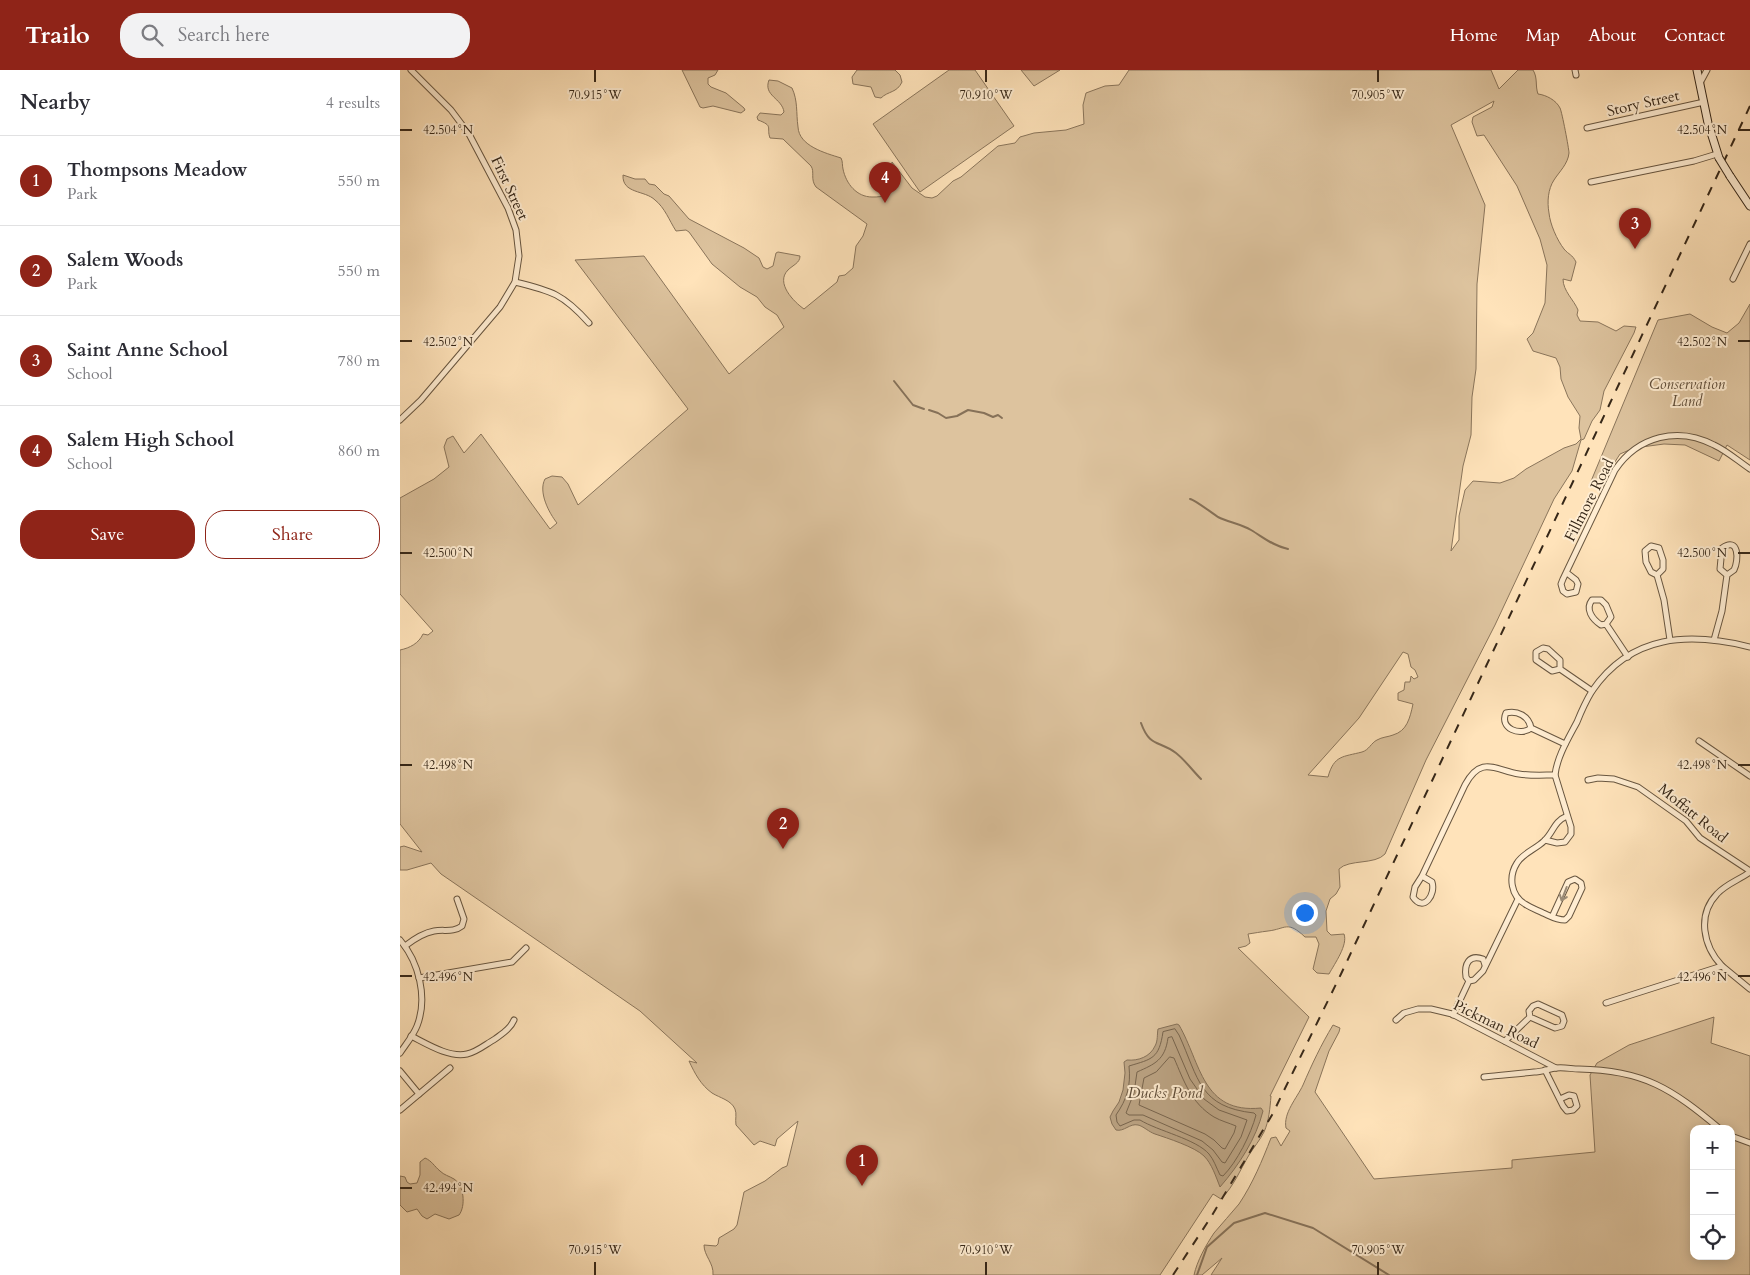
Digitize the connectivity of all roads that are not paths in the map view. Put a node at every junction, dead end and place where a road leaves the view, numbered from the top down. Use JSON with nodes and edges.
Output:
{"nodes":[{"id":1,"x":411,"y":70,"type":"edge"},
{"id":2,"x":1697,"y":70,"type":"edge"},
{"id":3,"x":1707,"y":70,"type":"edge"},
{"id":4,"x":1700,"y":84,"type":"junction"},
{"id":5,"x":1704,"y":102,"type":"junction"},
{"id":6,"x":1587,"y":128,"type":"dead end"},
{"id":7,"x":1718,"y":156,"type":"junction"},
{"id":8,"x":1591,"y":182,"type":"dead end"},
{"id":9,"x":1750,"y":206,"type":"edge"},
{"id":10,"x":1750,"y":244,"type":"edge"},
{"id":11,"x":1733,"y":278,"type":"dead end"},
{"id":12,"x":514,"y":282,"type":"junction"},
{"id":13,"x":589,"y":323,"type":"dead end"},
{"id":14,"x":400,"y":420,"type":"edge"},
{"id":15,"x":1750,"y":469,"type":"edge"},
{"id":16,"x":1567,"y":573,"type":"dead end"},
{"id":17,"x":1657,"y":574,"type":"junction"},
{"id":18,"x":1727,"y":574,"type":"junction"},
{"id":19,"x":1606,"y":624,"type":"junction"},
{"id":20,"x":1670,"y":640,"type":"junction"},
{"id":21,"x":1714,"y":640,"type":"junction"},
{"id":22,"x":1750,"y":647,"type":"edge"},
{"id":23,"x":1628,"y":657,"type":"junction"},
{"id":24,"x":1560,"y":669,"type":"junction"},
{"id":25,"x":1592,"y":691,"type":"junction"},
{"id":26,"x":1531,"y":728,"type":"junction"},
{"id":27,"x":1699,"y":741,"type":"dead end"},
{"id":28,"x":1565,"y":744,"type":"junction"},
{"id":29,"x":1555,"y":775,"type":"junction"},
{"id":30,"x":1750,"y":776,"type":"edge"},
{"id":31,"x":1588,"y":780,"type":"dead end"},
{"id":32,"x":1567,"y":816,"type":"junction"},
{"id":33,"x":1546,"y":840,"type":"junction"},
{"id":34,"x":1750,"y":871,"type":"edge"},
{"id":35,"x":1422,"y":876,"type":"junction"},
{"id":36,"x":457,"y":898,"type":"dead end"},
{"id":37,"x":1518,"y":899,"type":"junction"},
{"id":38,"x":1552,"y":917,"type":"junction"},
{"id":39,"x":400,"y":940,"type":"edge"},
{"id":40,"x":405,"y":946,"type":"junction"},
{"id":41,"x":526,"y":948,"type":"dead end"},
{"id":42,"x":1486,"y":966,"type":"junction"},
{"id":43,"x":1722,"y":966,"type":"junction"},
{"id":44,"x":419,"y":978,"type":"junction"},
{"id":45,"x":1470,"y":980,"type":"junction"},
{"id":46,"x":1750,"y":989,"type":"edge"},
{"id":47,"x":1606,"y":1002,"type":"dead end"},
{"id":48,"x":1453,"y":1015,"type":"junction"},
{"id":49,"x":1530,"y":1017,"type":"junction"},
{"id":50,"x":514,"y":1020,"type":"dead end"},
{"id":51,"x":1396,"y":1020,"type":"dead end"},
{"id":52,"x":412,"y":1036,"type":"junction"},
{"id":53,"x":1505,"y":1041,"type":"junction"},
{"id":54,"x":400,"y":1053,"type":"edge"},
{"id":55,"x":450,"y":1068,"type":"dead end"},
{"id":56,"x":1556,"y":1068,"type":"junction"},
{"id":57,"x":400,"y":1070,"type":"edge"},
{"id":58,"x":1545,"y":1070,"type":"junction"},
{"id":59,"x":1484,"y":1077,"type":"dead end"},
{"id":60,"x":419,"y":1094,"type":"junction"},
{"id":61,"x":1560,"y":1099,"type":"dead end"},
{"id":62,"x":400,"y":1110,"type":"edge"},
{"id":63,"x":1715,"y":1125,"type":"edge"},
{"id":64,"x":1735,"y":1138,"type":"edge"},
{"id":65,"x":1750,"y":1144,"type":"edge"}],
"edges":[{"from":1,"to":12,"type":"street","name":"First Street"},
{"from":2,"to":4,"type":"main road"},
{"from":3,"to":4,"type":"street"},
{"from":4,"to":5,"type":"main road"},
{"from":5,"to":6,"type":"street","name":"Story Street"},
{"from":5,"to":7,"type":"main road"},
{"from":7,"to":8,"type":"street"},
{"from":7,"to":9,"type":"main road","bridge":true},
{"from":10,"to":11,"type":"street"},
{"from":12,"to":13,"type":"street"},
{"from":12,"to":14,"type":"street","name":"First Street"},
{"from":15,"to":16,"type":"street","name":"Fillmore Road"},
{"from":17,"to":17,"type":"street"},
{"from":17,"to":20,"type":"street"},
{"from":18,"to":18,"type":"street"},
{"from":18,"to":21,"type":"street"},
{"from":19,"to":19,"type":"street"},
{"from":19,"to":23,"type":"street"},
{"from":20,"to":21,"type":"street"},
{"from":20,"to":23,"type":"street"},
{"from":21,"to":22,"type":"street"},
{"from":23,"to":25,"type":"street"},
{"from":24,"to":24,"type":"street"},
{"from":24,"to":25,"type":"street"},
{"from":25,"to":28,"type":"street"},
{"from":26,"to":26,"type":"street"},
{"from":26,"to":28,"type":"street"},
{"from":27,"to":30,"type":"street"},
{"from":28,"to":29,"type":"street"},
{"from":29,"to":32,"type":"street"},
{"from":29,"to":35,"type":"street"},
{"from":31,"to":34,"type":"street","name":"Moffatt Road"},
{"from":32,"to":33,"type":"street"},
{"from":32,"to":33,"type":"street"},
{"from":33,"to":37,"type":"street"},
{"from":34,"to":43,"type":"street"},
{"from":35,"to":35,"type":"street"},
{"from":36,"to":40,"type":"street"},
{"from":37,"to":38,"type":"street"},
{"from":37,"to":42,"type":"street"},
{"from":38,"to":38,"type":"street","one_way":true},
{"from":39,"to":40,"type":"street"},
{"from":40,"to":44,"type":"street"},
{"from":41,"to":44,"type":"street"},
{"from":42,"to":45,"type":"street"},
{"from":42,"to":45,"type":"street"},
{"from":43,"to":46,"type":"street"},
{"from":43,"to":47,"type":"street"},
{"from":44,"to":52,"type":"street"},
{"from":45,"to":48,"type":"street"},
{"from":48,"to":51,"type":"street","name":"Pickman Road"},
{"from":48,"to":53,"type":"street","name":"Pickman Road"},
{"from":49,"to":49,"type":"street"},
{"from":49,"to":53,"type":"street"},
{"from":50,"to":52,"type":"street"},
{"from":52,"to":54,"type":"street"},
{"from":53,"to":56,"type":"street","name":"Pickman Road"},
{"from":55,"to":60,"type":"street"},
{"from":56,"to":58,"type":"street","name":"Pickman Road"},
{"from":56,"to":63,"type":"street","name":"Pickman Road"},
{"from":57,"to":60,"type":"street"},
{"from":58,"to":59,"type":"street","name":"Pickman Road"},
{"from":58,"to":61,"type":"street"},
{"from":60,"to":62,"type":"street"},
{"from":64,"to":65,"type":"street"}]}
